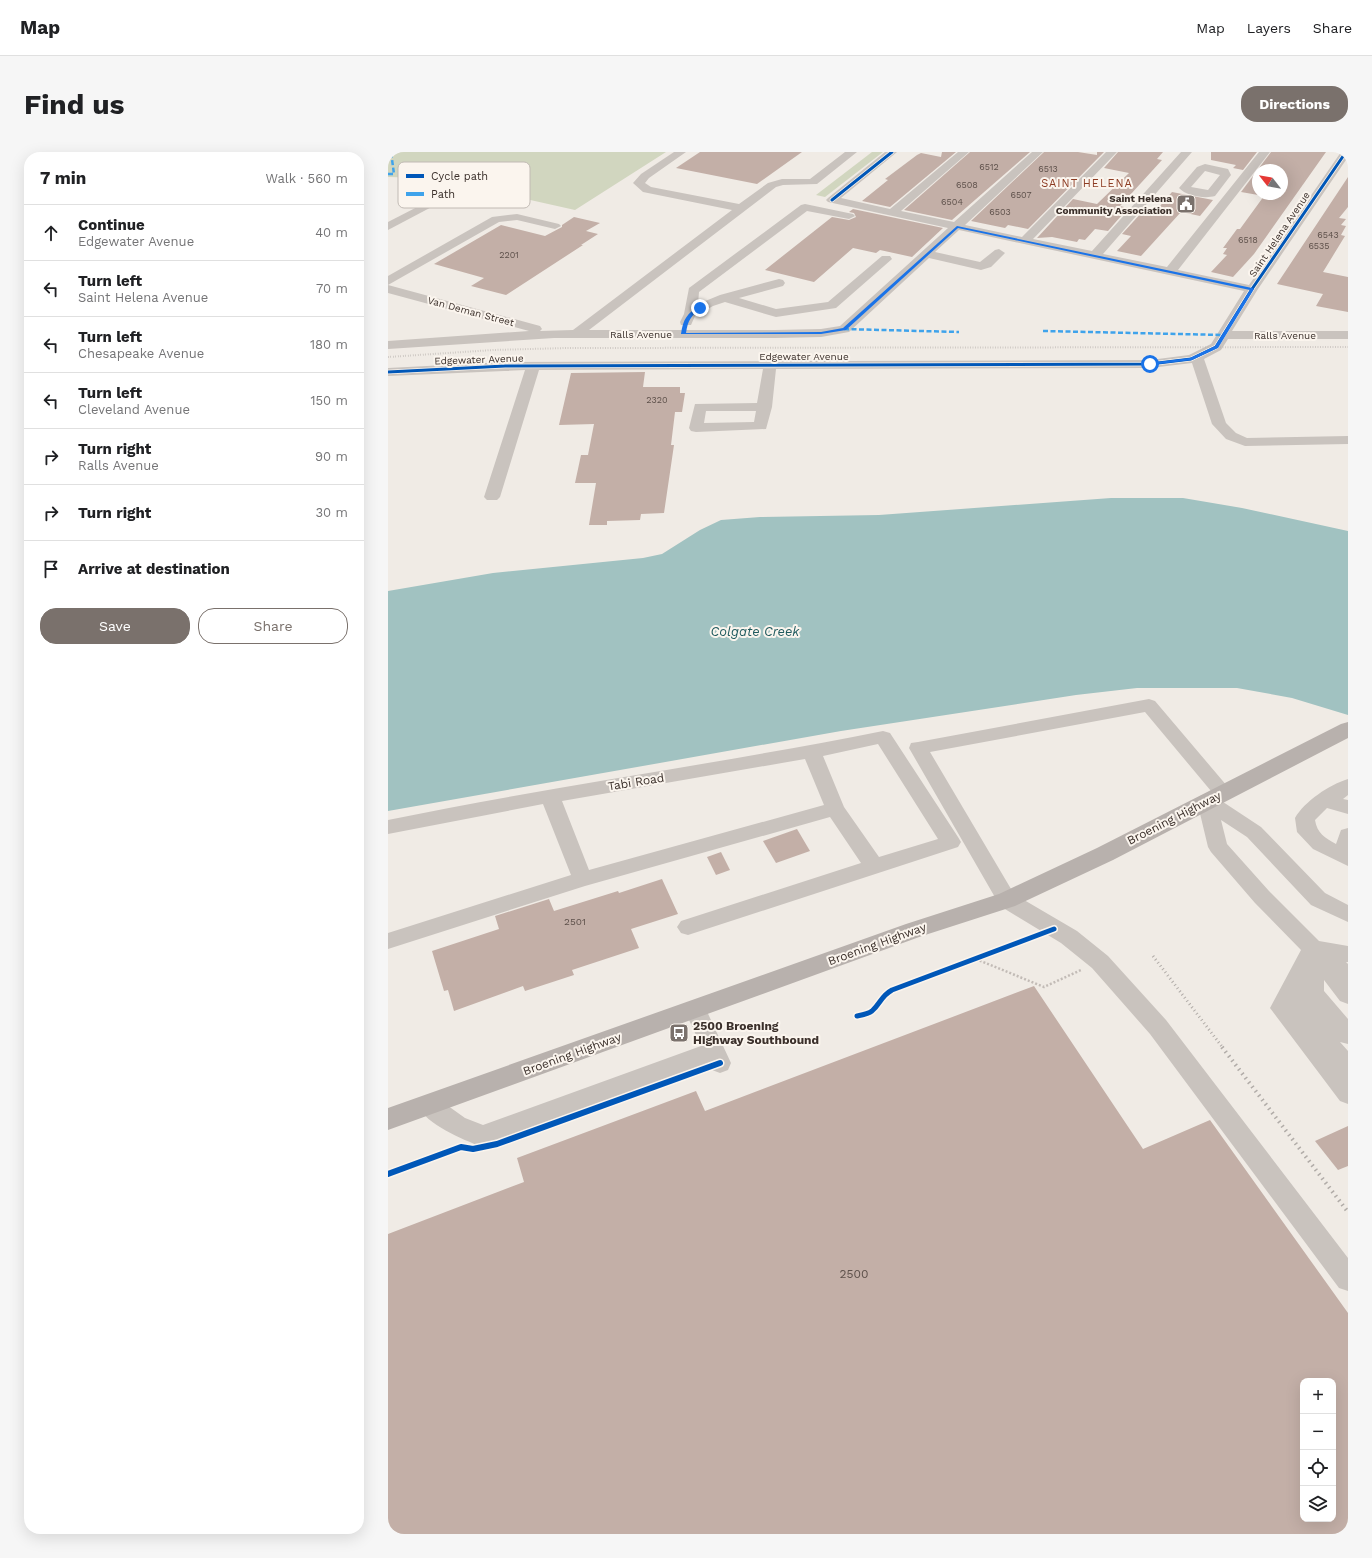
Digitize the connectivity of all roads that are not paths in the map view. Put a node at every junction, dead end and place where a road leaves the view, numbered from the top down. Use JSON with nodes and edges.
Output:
{"nodes":[{"id":1,"x":681,"y":152,"type":"edge"},
{"id":2,"x":852,"y":152,"type":"edge"},
{"id":3,"x":892,"y":152,"type":"edge"},
{"id":4,"x":964,"y":152,"type":"edge"},
{"id":5,"x":1038,"y":152,"type":"edge"},
{"id":6,"x":1112,"y":152,"type":"edge"},
{"id":7,"x":1187,"y":152,"type":"edge"},
{"id":8,"x":1265,"y":152,"type":"edge"},
{"id":9,"x":1346,"y":152,"type":"edge"},
{"id":10,"x":1166,"y":175,"type":"junction"},
{"id":11,"x":1190,"y":180,"type":"dead end"},
{"id":12,"x":423,"y":208,"type":"edge"},
{"id":13,"x":741,"y":208,"type":"junction"},
{"id":14,"x":892,"y":213,"type":"junction"},
{"id":15,"x":859,"y":218,"type":"dead end"},
{"id":16,"x":555,"y":226,"type":"dead end"},
{"id":17,"x":388,"y":227,"type":"edge"},
{"id":18,"x":957,"y":227,"type":"junction"},
{"id":19,"x":1024,"y":241,"type":"junction"},
{"id":20,"x":999,"y":253,"type":"dead end"},
{"id":21,"x":927,"y":254,"type":"junction"},
{"id":22,"x":1094,"y":256,"type":"junction"},
{"id":23,"x":886,"y":259,"type":"dead end"},
{"id":24,"x":1170,"y":272,"type":"junction"},
{"id":25,"x":388,"y":281,"type":"edge"},
{"id":26,"x":779,"y":283,"type":"dead end"},
{"id":27,"x":388,"y":289,"type":"edge"},
{"id":28,"x":1252,"y":289,"type":"junction"},
{"id":29,"x":724,"y":298,"type":"junction"},
{"id":30,"x":690,"y":314,"type":"junction"},
{"id":31,"x":554,"y":334,"type":"junction"},
{"id":32,"x":576,"y":334,"type":"junction"},
{"id":33,"x":683,"y":334,"type":"junction"},
{"id":34,"x":1223,"y":335,"type":"junction"},
{"id":35,"x":1348,"y":335,"type":"edge"},
{"id":36,"x":388,"y":344,"type":"edge"},
{"id":37,"x":1216,"y":347,"type":"joint"},
{"id":38,"x":1197,"y":357,"type":"junction"},
{"id":39,"x":770,"y":365,"type":"junction"},
{"id":40,"x":533,"y":366,"type":"junction"},
{"id":41,"x":388,"y":372,"type":"edge"},
{"id":42,"x":765,"y":407,"type":"dead end"},
{"id":43,"x":1348,"y":440,"type":"edge"},
{"id":44,"x":492,"y":497,"type":"dead end"},
{"id":45,"x":1344,"y":731,"type":"edge"},
{"id":46,"x":812,"y":752,"type":"junction"},
{"id":47,"x":1348,"y":786,"type":"edge"},
{"id":48,"x":550,"y":796,"type":"junction"},
{"id":49,"x":1215,"y":797,"type":"junction"},
{"id":50,"x":1325,"y":801,"type":"junction"},
{"id":51,"x":1348,"y":807,"type":"edge"},
{"id":52,"x":835,"y":809,"type":"junction"},
{"id":53,"x":388,"y":827,"type":"edge"},
{"id":54,"x":1348,"y":835,"type":"edge"},
{"id":55,"x":1348,"y":848,"type":"edge"},
{"id":56,"x":1348,"y":859,"type":"edge"},
{"id":57,"x":874,"y":866,"type":"junction"},
{"id":58,"x":583,"y":879,"type":"junction"},
{"id":59,"x":1007,"y":900,"type":"junction"},
{"id":60,"x":1348,"y":914,"type":"edge"},
{"id":61,"x":688,"y":927,"type":"dead end"},
{"id":62,"x":388,"y":942,"type":"edge"},
{"id":63,"x":1313,"y":948,"type":"junction"},
{"id":64,"x":1348,"y":953,"type":"edge"},
{"id":65,"x":1348,"y":960,"type":"edge"},
{"id":66,"x":1348,"y":965,"type":"edge"},
{"id":67,"x":1348,"y":976,"type":"edge"},
{"id":68,"x":1348,"y":995,"type":"edge"},
{"id":69,"x":695,"y":1009,"type":"junction"},
{"id":70,"x":1348,"y":1015,"type":"edge"},
{"id":71,"x":1348,"y":1035,"type":"edge"},
{"id":72,"x":1348,"y":1055,"type":"edge"},
{"id":73,"x":1348,"y":1068,"type":"edge"},
{"id":74,"x":1348,"y":1081,"type":"edge"},
{"id":75,"x":1348,"y":1094,"type":"edge"},
{"id":76,"x":428,"y":1105,"type":"junction"},
{"id":77,"x":388,"y":1119,"type":"edge"},
{"id":78,"x":1348,"y":1279,"type":"edge"}],
"edges":[{"from":1,"to":13,"type":"street"},
{"from":2,"to":13,"type":"street"},
{"from":3,"to":14,"type":"street"},
{"from":4,"to":14,"type":"street"},
{"from":5,"to":18,"type":"street"},
{"from":6,"to":19,"type":"street"},
{"from":7,"to":10,"type":"street"},
{"from":8,"to":24,"type":"street"},
{"from":9,"to":28,"type":"street","name":"Saint Helena Avenue"},
{"from":10,"to":11,"type":"street"},
{"from":10,"to":22,"type":"street"},
{"from":12,"to":17,"type":"street"},
{"from":13,"to":32,"type":"street"},
{"from":14,"to":18,"type":"street"},
{"from":15,"to":30,"type":"street"},
{"from":16,"to":25,"type":"street"},
{"from":18,"to":19,"type":"street"},
{"from":18,"to":21,"type":"street"},
{"from":19,"to":22,"type":"street"},
{"from":20,"to":21,"type":"street"},
{"from":21,"to":33,"type":"street","name":"Ralls Avenue"},
{"from":22,"to":24,"type":"street"},
{"from":23,"to":29,"type":"street"},
{"from":24,"to":28,"type":"street"},
{"from":26,"to":29,"type":"street"},
{"from":27,"to":31,"type":"street","name":"Van Deman Street"},
{"from":28,"to":34,"type":"street","name":"Saint Helena Avenue"},
{"from":29,"to":30,"type":"street"},
{"from":30,"to":33,"type":"street"},
{"from":31,"to":32,"type":"street","name":"Ralls Avenue"},
{"from":31,"to":36,"type":"street","name":"Ralls Avenue"},
{"from":32,"to":33,"type":"street","name":"Ralls Avenue"},
{"from":34,"to":35,"type":"street","name":"Ralls Avenue"},
{"from":34,"to":37,"type":"street","name":"Saint Helena Avenue"},
{"from":37,"to":38,"type":"street","name":"Edgewater Avenue"},
{"from":38,"to":39,"type":"street","name":"Edgewater Avenue"},
{"from":38,"to":43,"type":"street"},
{"from":39,"to":40,"type":"street","name":"Edgewater Avenue"},
{"from":39,"to":42,"type":"street"},
{"from":40,"to":41,"type":"street","name":"Edgewater Avenue"},
{"from":40,"to":44,"type":"street"},
{"from":45,"to":49,"type":"main road","name":"Broening Highway"},
{"from":46,"to":48,"type":"street","name":"Tabi Road"},
{"from":46,"to":52,"type":"street"},
{"from":46,"to":57,"type":"street","name":"Tabi Road"},
{"from":47,"to":50,"type":"street"},
{"from":48,"to":53,"type":"street","name":"Tabi Road"},
{"from":48,"to":58,"type":"street"},
{"from":49,"to":59,"type":"main road","name":"Broening Highway"},
{"from":49,"to":59,"type":"street"},
{"from":49,"to":60,"type":"street"},
{"from":49,"to":63,"type":"street"},
{"from":50,"to":51,"type":"street"},
{"from":50,"to":56,"type":"street"},
{"from":52,"to":57,"type":"street"},
{"from":52,"to":58,"type":"street"},
{"from":54,"to":55,"type":"street"},
{"from":57,"to":61,"type":"street"},
{"from":58,"to":62,"type":"street"},
{"from":59,"to":69,"type":"main road","name":"Broening Highway"},
{"from":59,"to":78,"type":"street"},
{"from":63,"to":64,"type":"street"},
{"from":63,"to":65,"type":"street"},
{"from":63,"to":66,"type":"street"},
{"from":63,"to":67,"type":"street"},
{"from":63,"to":68,"type":"street"},
{"from":63,"to":70,"type":"street"},
{"from":63,"to":71,"type":"street"},
{"from":63,"to":72,"type":"street"},
{"from":63,"to":73,"type":"street"},
{"from":63,"to":74,"type":"street"},
{"from":63,"to":75,"type":"street"},
{"from":69,"to":76,"type":"main road","name":"Broening Highway"},
{"from":69,"to":76,"type":"street"},
{"from":76,"to":77,"type":"main road","name":"Broening Highway"}]}
